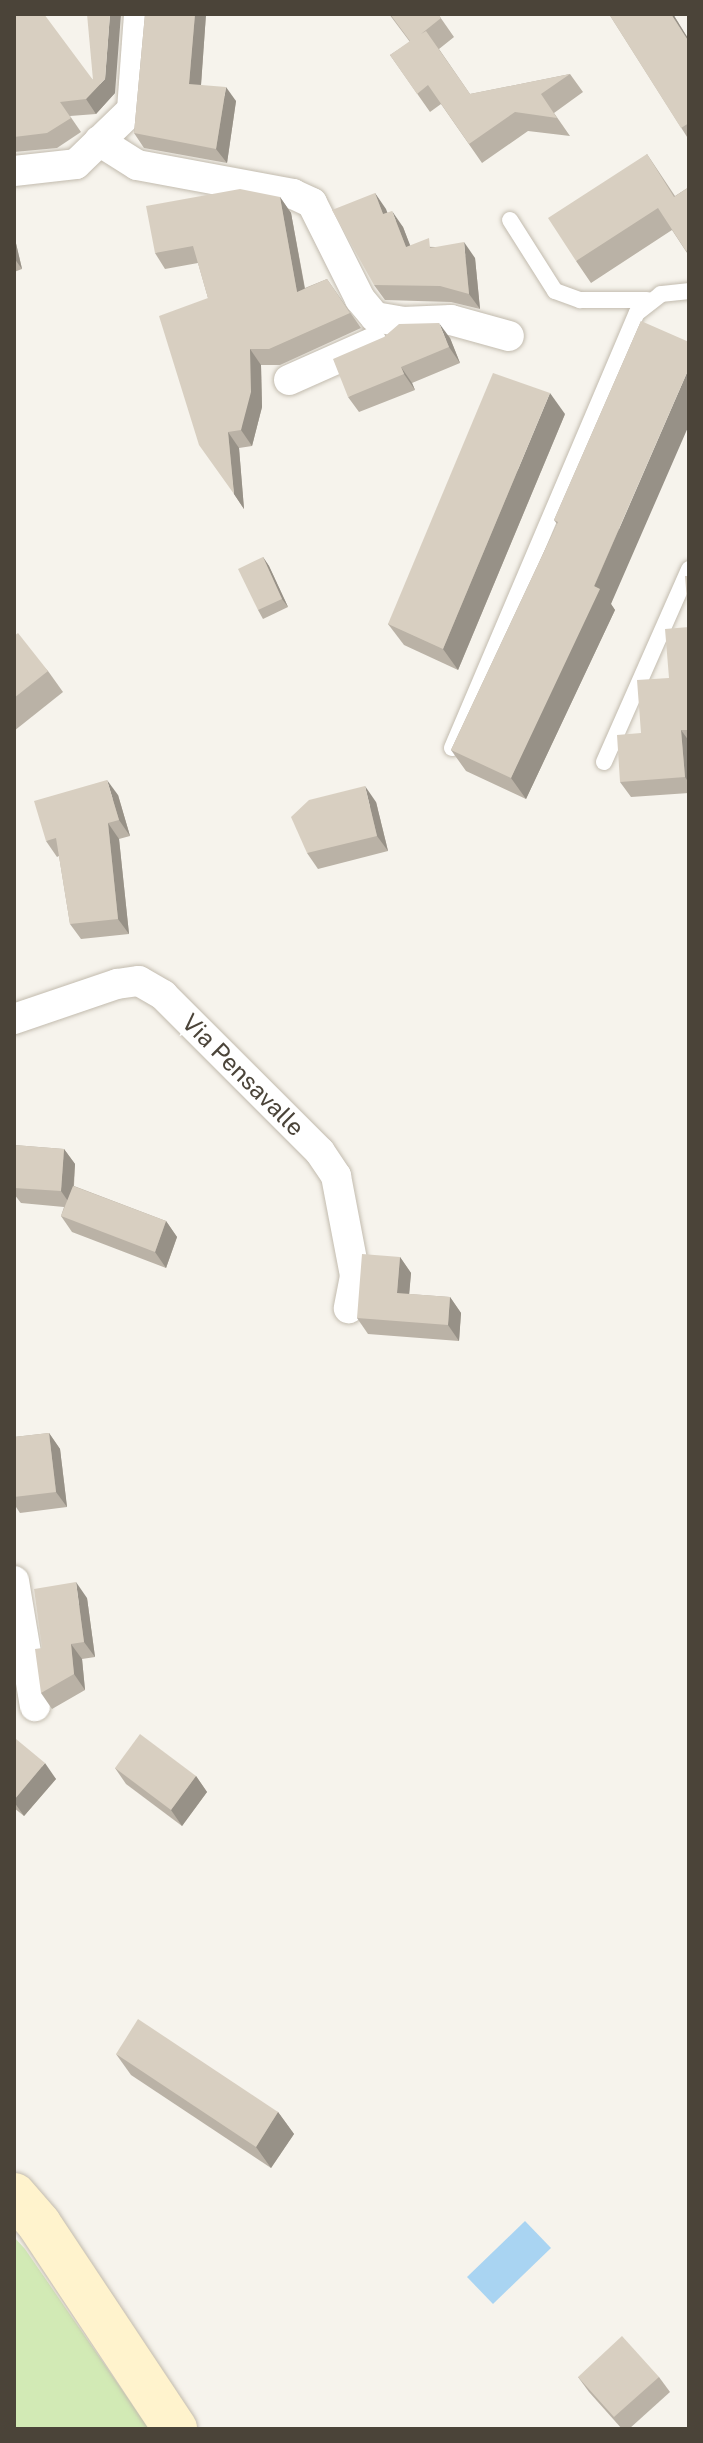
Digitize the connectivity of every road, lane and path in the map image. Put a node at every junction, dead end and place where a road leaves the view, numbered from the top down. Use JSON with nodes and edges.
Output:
{"nodes":[{"id":1,"x":139,"y":14,"type":"edge"},
{"id":2,"x":99,"y":141,"type":"junction"},
{"id":3,"x":14,"y":171,"type":"edge"},
{"id":4,"x":510,"y":220,"type":"dead end"},
{"id":5,"x":689,"y":291,"type":"edge"},
{"id":6,"x":647,"y":300,"type":"junction"},
{"id":7,"x":403,"y":322,"type":"junction"},
{"id":8,"x":509,"y":336,"type":"dead end"},
{"id":9,"x":289,"y":380,"type":"dead end"},
{"id":10,"x":689,"y":569,"type":"edge"},
{"id":11,"x":452,"y":748,"type":"edge"},
{"id":12,"x":604,"y":762,"type":"dead end"},
{"id":13,"x":14,"y":1019,"type":"edge"},
{"id":14,"x":349,"y":1308,"type":"dead end"},
{"id":15,"x":14,"y":1581,"type":"edge"},
{"id":16,"x":35,"y":1706,"type":"dead end"},
{"id":17,"x":14,"y":2195,"type":"edge"},
{"id":18,"x":175,"y":2429,"type":"edge"}],
"edges":[{"from":1,"to":2,"type":"street"},
{"from":2,"to":3,"type":"street"},
{"from":2,"to":7,"type":"street"},
{"from":4,"to":6,"type":"lane"},
{"from":5,"to":6,"type":"lane"},
{"from":6,"to":11,"type":"lane"},
{"from":7,"to":8,"type":"street"},
{"from":7,"to":9,"type":"street"},
{"from":10,"to":12,"type":"lane"},
{"from":13,"to":14,"type":"street","name":"Via Pensavalle"},
{"from":15,"to":16,"type":"street"},
{"from":17,"to":18,"type":"main road"}]}
